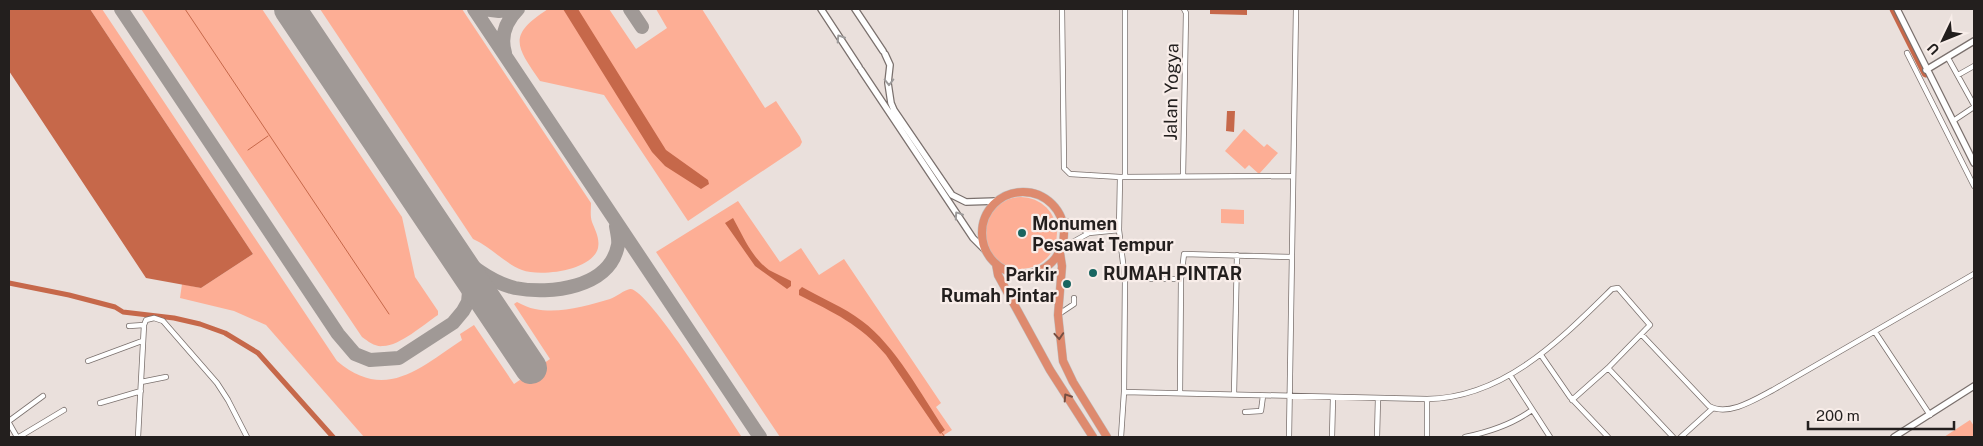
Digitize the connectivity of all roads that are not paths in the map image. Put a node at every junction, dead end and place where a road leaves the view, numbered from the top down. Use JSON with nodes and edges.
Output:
{"nodes":[{"id":1,"x":821,"y":9,"type":"edge"},
{"id":2,"x":855,"y":9,"type":"edge"},
{"id":3,"x":1062,"y":9,"type":"edge"},
{"id":4,"x":1125,"y":9,"type":"edge"},
{"id":5,"x":1184,"y":9,"type":"edge"},
{"id":6,"x":1296,"y":9,"type":"edge"},
{"id":7,"x":1897,"y":9,"type":"edge"},
{"id":8,"x":1974,"y":40,"type":"edge"},
{"id":9,"x":1907,"y":53,"type":"dead end"},
{"id":10,"x":1948,"y":58,"type":"junction"},
{"id":11,"x":1974,"y":66,"type":"edge"},
{"id":12,"x":1926,"y":70,"type":"junction"},
{"id":13,"x":1958,"y":75,"type":"junction"},
{"id":14,"x":1974,"y":106,"type":"edge"},
{"id":15,"x":1952,"y":121,"type":"junction"},
{"id":16,"x":1974,"y":163,"type":"edge"},
{"id":17,"x":1123,"y":176,"type":"junction"},
{"id":18,"x":1183,"y":176,"type":"junction"},
{"id":19,"x":1293,"y":176,"type":"junction"},
{"id":20,"x":1974,"y":186,"type":"edge"},
{"id":21,"x":998,"y":200,"type":"junction"},
{"id":22,"x":1062,"y":220,"type":"junction"},
{"id":23,"x":1119,"y":230,"type":"junction"},
{"id":24,"x":1090,"y":233,"type":"junction"},
{"id":25,"x":1061,"y":250,"type":"junction"},
{"id":26,"x":986,"y":251,"type":"junction"},
{"id":27,"x":1237,"y":255,"type":"junction"},
{"id":28,"x":1292,"y":256,"type":"junction"},
{"id":29,"x":996,"y":264,"type":"junction"},
{"id":30,"x":1974,"y":274,"type":"edge"},
{"id":31,"x":1125,"y":278,"type":"junction"},
{"id":32,"x":1181,"y":279,"type":"junction"},
{"id":33,"x":1074,"y":298,"type":"dead end"},
{"id":34,"x":1058,"y":315,"type":"junction"},
{"id":35,"x":144,"y":325,"type":"junction"},
{"id":36,"x":129,"y":326,"type":"dead end"},
{"id":37,"x":1876,"y":332,"type":"junction"},
{"id":38,"x":1642,"y":335,"type":"junction"},
{"id":39,"x":142,"y":341,"type":"junction"},
{"id":40,"x":1541,"y":355,"type":"junction"},
{"id":41,"x":88,"y":361,"type":"dead end"},
{"id":42,"x":1608,"y":368,"type":"junction"},
{"id":43,"x":1510,"y":375,"type":"junction"},
{"id":44,"x":166,"y":377,"type":"dead end"},
{"id":45,"x":141,"y":382,"type":"junction"},
{"id":46,"x":1974,"y":386,"type":"edge"},
{"id":47,"x":141,"y":392,"type":"junction"},
{"id":48,"x":1124,"y":392,"type":"junction"},
{"id":49,"x":1180,"y":393,"type":"junction"},
{"id":50,"x":1234,"y":394,"type":"junction"},
{"id":51,"x":43,"y":396,"type":"dead end"},
{"id":52,"x":1262,"y":396,"type":"junction"},
{"id":53,"x":1333,"y":398,"type":"junction"},
{"id":54,"x":1378,"y":398,"type":"junction"},
{"id":55,"x":1290,"y":399,"type":"junction"},
{"id":56,"x":1427,"y":399,"type":"junction"},
{"id":57,"x":1572,"y":400,"type":"junction"},
{"id":58,"x":100,"y":403,"type":"dead end"},
{"id":59,"x":1712,"y":408,"type":"junction"},
{"id":60,"x":64,"y":410,"type":"dead end"},
{"id":61,"x":1532,"y":410,"type":"junction"},
{"id":62,"x":1245,"y":412,"type":"dead end"},
{"id":63,"x":1930,"y":415,"type":"junction"},
{"id":64,"x":9,"y":422,"type":"edge"},
{"id":65,"x":18,"y":437,"type":"edge"},
{"id":66,"x":138,"y":437,"type":"edge"},
{"id":67,"x":247,"y":437,"type":"edge"},
{"id":68,"x":1093,"y":437,"type":"edge"},
{"id":69,"x":1107,"y":437,"type":"edge"},
{"id":70,"x":1121,"y":437,"type":"edge"},
{"id":71,"x":1289,"y":437,"type":"edge"},
{"id":72,"x":1332,"y":437,"type":"edge"},
{"id":73,"x":1377,"y":437,"type":"edge"},
{"id":74,"x":1427,"y":437,"type":"edge"},
{"id":75,"x":1465,"y":437,"type":"edge"},
{"id":76,"x":1550,"y":437,"type":"edge"},
{"id":77,"x":1608,"y":437,"type":"edge"},
{"id":78,"x":1673,"y":437,"type":"edge"},
{"id":79,"x":1681,"y":437,"type":"edge"},
{"id":80,"x":1894,"y":437,"type":"edge"}],
"edges":[{"from":26,"to":1,"type":"street","one_way":true},
{"from":2,"to":21,"type":"street","one_way":true},
{"from":3,"to":17,"type":"street"},
{"from":4,"to":17,"type":"street"},
{"from":5,"to":18,"type":"street","name":"Jalan Yogya"},
{"from":6,"to":19,"type":"street"},
{"from":7,"to":12,"type":"street"},
{"from":8,"to":10,"type":"street"},
{"from":9,"to":20,"type":"street"},
{"from":10,"to":12,"type":"street"},
{"from":10,"to":13,"type":"street"},
{"from":11,"to":13,"type":"street"},
{"from":12,"to":15,"type":"street"},
{"from":13,"to":14,"type":"street"},
{"from":14,"to":15,"type":"street"},
{"from":15,"to":16,"type":"street"},
{"from":17,"to":18,"type":"street"},
{"from":17,"to":23,"type":"street"},
{"from":18,"to":19,"type":"street"},
{"from":19,"to":28,"type":"street"},
{"from":21,"to":22,"type":"highway"},
{"from":21,"to":26,"type":"highway"},
{"from":22,"to":24,"type":"street"},
{"from":22,"to":25,"type":"highway"},
{"from":23,"to":24,"type":"street"},
{"from":23,"to":31,"type":"street"},
{"from":24,"to":25,"type":"street"},
{"from":25,"to":29,"type":"highway"},
{"from":25,"to":34,"type":"highway"},
{"from":26,"to":29,"type":"highway"},
{"from":27,"to":28,"type":"street"},
{"from":27,"to":32,"type":"street"},
{"from":27,"to":50,"type":"street"},
{"from":28,"to":55,"type":"street"},
{"from":68,"to":29,"type":"highway","one_way":true},
{"from":30,"to":37,"type":"street"},
{"from":31,"to":32,"type":"street"},
{"from":31,"to":48,"type":"street"},
{"from":32,"to":49,"type":"street"},
{"from":33,"to":34,"type":"street"},
{"from":34,"to":69,"type":"highway","one_way":true},
{"from":35,"to":36,"type":"street"},
{"from":35,"to":39,"type":"street"},
{"from":35,"to":67,"type":"street"},
{"from":37,"to":59,"type":"street"},
{"from":37,"to":63,"type":"street"},
{"from":38,"to":40,"type":"street"},
{"from":38,"to":42,"type":"street"},
{"from":38,"to":59,"type":"street"},
{"from":39,"to":41,"type":"street"},
{"from":39,"to":45,"type":"street"},
{"from":40,"to":43,"type":"street"},
{"from":40,"to":57,"type":"street"},
{"from":42,"to":57,"type":"street"},
{"from":42,"to":78,"type":"street"},
{"from":43,"to":56,"type":"street"},
{"from":43,"to":61,"type":"street"},
{"from":44,"to":45,"type":"street"},
{"from":45,"to":47,"type":"street"},
{"from":46,"to":63,"type":"street"},
{"from":47,"to":58,"type":"street"},
{"from":47,"to":66,"type":"street"},
{"from":48,"to":49,"type":"street"},
{"from":48,"to":70,"type":"street"},
{"from":49,"to":50,"type":"street"},
{"from":50,"to":52,"type":"street"},
{"from":51,"to":64,"type":"street"},
{"from":52,"to":55,"type":"street"},
{"from":52,"to":62,"type":"street"},
{"from":53,"to":54,"type":"street"},
{"from":53,"to":55,"type":"street"},
{"from":53,"to":72,"type":"street"},
{"from":54,"to":56,"type":"street"},
{"from":54,"to":73,"type":"street"},
{"from":55,"to":71,"type":"street"},
{"from":56,"to":74,"type":"street"},
{"from":57,"to":77,"type":"street"},
{"from":59,"to":79,"type":"street"},
{"from":60,"to":65,"type":"street"},
{"from":61,"to":75,"type":"street"},
{"from":61,"to":76,"type":"street"},
{"from":63,"to":80,"type":"street"},
{"from":64,"to":65,"type":"street"}]}
